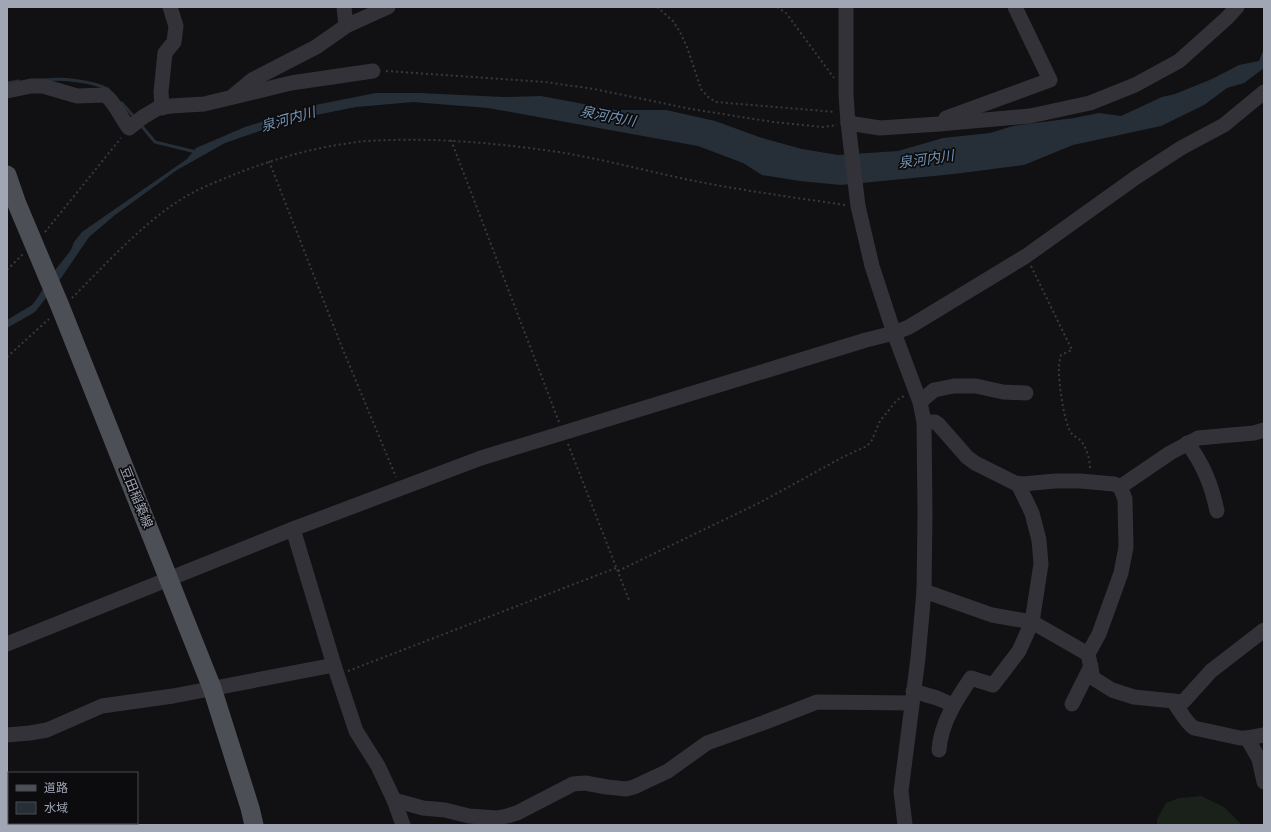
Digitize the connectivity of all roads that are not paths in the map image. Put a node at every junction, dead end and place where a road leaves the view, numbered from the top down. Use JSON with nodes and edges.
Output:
{"nodes":[{"id":1,"x":170,"y":7,"type":"edge"},
{"id":2,"x":344,"y":7,"type":"edge"},
{"id":3,"x":388,"y":7,"type":"edge"},
{"id":4,"x":846,"y":7,"type":"edge"},
{"id":5,"x":1015,"y":7,"type":"edge"},
{"id":6,"x":1237,"y":7,"type":"edge"},
{"id":7,"x":346,"y":26,"type":"junction"},
{"id":8,"x":373,"y":71,"type":"road end"},
{"id":9,"x":7,"y":91,"type":"edge"},
{"id":10,"x":1264,"y":92,"type":"edge"},
{"id":11,"x":231,"y":98,"type":"junction"},
{"id":12,"x":162,"y":108,"type":"junction"},
{"id":13,"x":848,"y":118,"type":"junction"},
{"id":14,"x":928,"y":125,"type":"junction"},
{"id":15,"x":7,"y":175,"type":"edge"},
{"id":16,"x":894,"y":333,"type":"junction"},
{"id":17,"x":1026,"y":393,"type":"dead end"},
{"id":18,"x":920,"y":402,"type":"junction"},
{"id":19,"x":924,"y":422,"type":"junction"},
{"id":20,"x":1264,"y":430,"type":"edge"},
{"id":21,"x":1187,"y":443,"type":"junction"},
{"id":22,"x":1018,"y":484,"type":"junction"},
{"id":23,"x":1120,"y":487,"type":"junction"},
{"id":24,"x":1217,"y":511,"type":"dead end"},
{"id":25,"x":293,"y":529,"type":"junction"},
{"id":26,"x":170,"y":578,"type":"junction"},
{"id":27,"x":924,"y":591,"type":"junction"},
{"id":28,"x":1032,"y":622,"type":"junction"},
{"id":29,"x":1264,"y":630,"type":"edge"},
{"id":30,"x":7,"y":644,"type":"edge"},
{"id":31,"x":1090,"y":660,"type":"junction"},
{"id":32,"x":336,"y":670,"type":"junction"},
{"id":33,"x":212,"y":688,"type":"junction"},
{"id":34,"x":912,"y":697,"type":"junction"},
{"id":35,"x":1173,"y":701,"type":"junction"},
{"id":36,"x":1072,"y":704,"type":"dead end"},
{"id":37,"x":953,"y":705,"type":"junction"},
{"id":38,"x":7,"y":735,"type":"edge"},
{"id":39,"x":1264,"y":735,"type":"edge"},
{"id":40,"x":1247,"y":738,"type":"junction"},
{"id":41,"x":939,"y":750,"type":"dead end"},
{"id":42,"x":1264,"y":782,"type":"edge"},
{"id":43,"x":394,"y":800,"type":"junction"},
{"id":44,"x":254,"y":825,"type":"edge"},
{"id":45,"x":403,"y":825,"type":"edge"},
{"id":46,"x":904,"y":825,"type":"edge"}],
"edges":[{"from":1,"to":12,"type":"street"},
{"from":2,"to":7,"type":"street"},
{"from":3,"to":7,"type":"street"},
{"from":4,"to":13,"type":"street"},
{"from":5,"to":14,"type":"street"},
{"from":6,"to":14,"type":"street"},
{"from":7,"to":11,"type":"street"},
{"from":8,"to":11,"type":"street"},
{"from":9,"to":12,"type":"street"},
{"from":10,"to":16,"type":"street"},
{"from":11,"to":12,"type":"street"},
{"from":13,"to":14,"type":"street"},
{"from":13,"to":16,"type":"street"},
{"from":15,"to":26,"type":"main road","name":"豆田稲築線"},
{"from":16,"to":18,"type":"street"},
{"from":16,"to":25,"type":"street"},
{"from":17,"to":18,"type":"street"},
{"from":18,"to":19,"type":"street"},
{"from":19,"to":22,"type":"street"},
{"from":19,"to":27,"type":"street"},
{"from":20,"to":21,"type":"street"},
{"from":21,"to":23,"type":"street"},
{"from":21,"to":24,"type":"street"},
{"from":22,"to":23,"type":"street"},
{"from":22,"to":28,"type":"street"},
{"from":23,"to":31,"type":"street"},
{"from":25,"to":26,"type":"street"},
{"from":25,"to":32,"type":"street"},
{"from":26,"to":30,"type":"street"},
{"from":26,"to":33,"type":"main road","name":"豆田稲築線"},
{"from":27,"to":28,"type":"street"},
{"from":27,"to":34,"type":"street"},
{"from":28,"to":31,"type":"street"},
{"from":28,"to":37,"type":"street"},
{"from":29,"to":35,"type":"street"},
{"from":31,"to":35,"type":"street"},
{"from":31,"to":36,"type":"street"},
{"from":32,"to":33,"type":"street"},
{"from":32,"to":43,"type":"street"},
{"from":33,"to":38,"type":"street"},
{"from":33,"to":44,"type":"main road","name":"豆田稲築線"},
{"from":34,"to":37,"type":"street"},
{"from":34,"to":43,"type":"street"},
{"from":34,"to":46,"type":"street"},
{"from":35,"to":40,"type":"street"},
{"from":37,"to":41,"type":"street"},
{"from":39,"to":40,"type":"street"},
{"from":40,"to":42,"type":"street"},
{"from":43,"to":45,"type":"street"}]}
